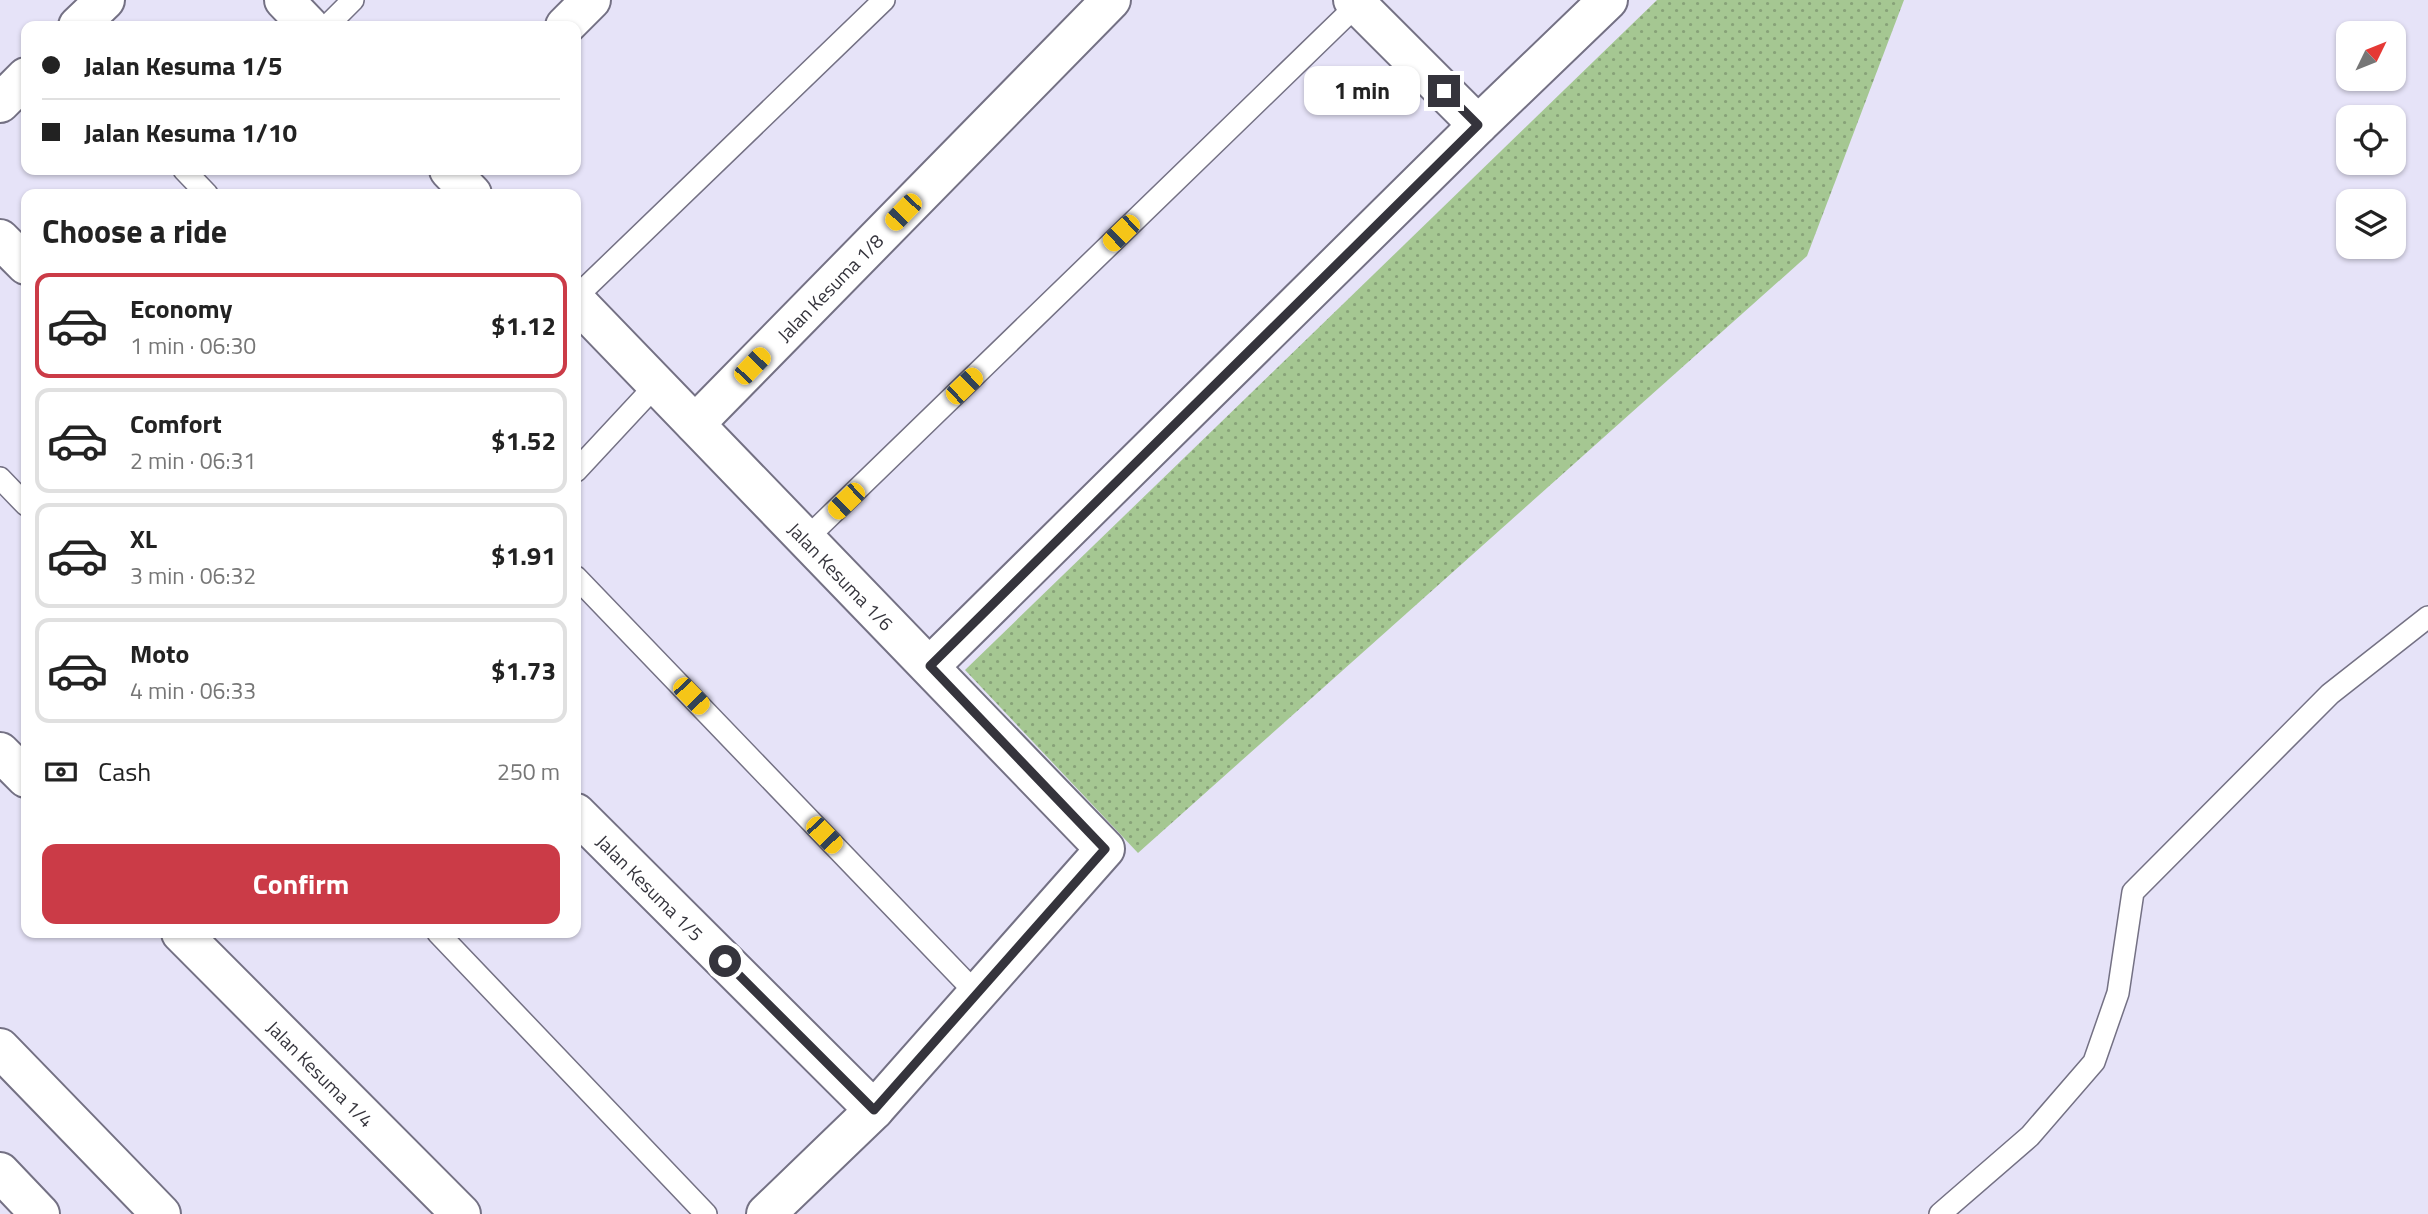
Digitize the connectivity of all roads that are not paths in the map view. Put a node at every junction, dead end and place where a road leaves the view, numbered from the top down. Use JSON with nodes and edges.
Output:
{"nodes":[{"id":1,"x":106,"y":0,"type":"edge"},
{"id":2,"x":284,"y":0,"type":"edge"},
{"id":3,"x":353,"y":0,"type":"edge"},
{"id":4,"x":591,"y":0,"type":"edge"},
{"id":5,"x":884,"y":0,"type":"edge"},
{"id":6,"x":1111,"y":0,"type":"edge"},
{"id":7,"x":1606,"y":1,"type":"edge"},
{"id":8,"x":1355,"y":2,"type":"edge"},
{"id":9,"x":83,"y":21,"type":"edge"},
{"id":10,"x":304,"y":21,"type":"edge"},
{"id":11,"x":332,"y":21,"type":"edge"},
{"id":12,"x":570,"y":21,"type":"edge"},
{"id":13,"x":21,"y":82,"type":"edge"},
{"id":14,"x":0,"y":103,"type":"edge"},
{"id":15,"x":1478,"y":125,"type":"junction"},
{"id":16,"x":189,"y":175,"type":"edge"},
{"id":17,"x":454,"y":175,"type":"edge"},
{"id":18,"x":202,"y":189,"type":"edge"},
{"id":19,"x":467,"y":189,"type":"edge"},
{"id":20,"x":0,"y":239,"type":"edge"},
{"id":21,"x":21,"y":260,"type":"edge"},
{"id":22,"x":581,"y":294,"type":"edge"},
{"id":23,"x":581,"y":304,"type":"edge"},
{"id":24,"x":656,"y":384,"type":"junction"},
{"id":25,"x":695,"y":424,"type":"junction"},
{"id":26,"x":581,"y":466,"type":"edge"},
{"id":27,"x":0,"y":478,"type":"edge"},
{"id":28,"x":21,"y":500,"type":"edge"},
{"id":29,"x":806,"y":539,"type":"junction"},
{"id":30,"x":581,"y":582,"type":"edge"},
{"id":31,"x":2428,"y":617,"type":"edge"},
{"id":32,"x":930,"y":666,"type":"junction"},
{"id":33,"x":0,"y":752,"type":"edge"},
{"id":34,"x":21,"y":773,"type":"edge"},
{"id":35,"x":581,"y":818,"type":"edge"},
{"id":36,"x":186,"y":938,"type":"edge"},
{"id":37,"x":443,"y":938,"type":"edge"},
{"id":38,"x":977,"y":993,"type":"junction"},
{"id":39,"x":0,"y":1048,"type":"edge"},
{"id":40,"x":874,"y":1110,"type":"junction"},
{"id":41,"x":0,"y":1172,"type":"edge"},
{"id":42,"x":40,"y":1214,"type":"edge"},
{"id":43,"x":161,"y":1214,"type":"edge"},
{"id":44,"x":461,"y":1214,"type":"edge"},
{"id":45,"x":706,"y":1214,"type":"edge"},
{"id":46,"x":766,"y":1214,"type":"edge"},
{"id":47,"x":1940,"y":1214,"type":"edge"}],
"edges":[{"from":1,"to":9,"type":"street"},
{"from":2,"to":10,"type":"street"},
{"from":3,"to":11,"type":"lane"},
{"from":4,"to":12,"type":"street"},
{"from":5,"to":22,"type":"lane"},
{"from":6,"to":25,"type":"street","name":"Jalan Kesuma 1/8"},
{"from":7,"to":15,"type":"street"},
{"from":8,"to":15,"type":"street"},
{"from":8,"to":29,"type":"lane"},
{"from":13,"to":14,"type":"street"},
{"from":15,"to":32,"type":"street"},
{"from":16,"to":18,"type":"lane"},
{"from":17,"to":19,"type":"street"},
{"from":20,"to":21,"type":"street"},
{"from":23,"to":24,"type":"street","name":"Jalan Kesuma 1/6"},
{"from":24,"to":25,"type":"street","name":"Jalan Kesuma 1/6"},
{"from":24,"to":26,"type":"lane"},
{"from":25,"to":29,"type":"street","name":"Jalan Kesuma 1/6"},
{"from":27,"to":28,"type":"lane"},
{"from":29,"to":32,"type":"street","name":"Jalan Kesuma 1/6"},
{"from":30,"to":38,"type":"lane"},
{"from":31,"to":47,"type":"lane"},
{"from":32,"to":38,"type":"street","name":"Jalan Kesuma 1/6"},
{"from":33,"to":34,"type":"street"},
{"from":35,"to":40,"type":"street","name":"Jalan Kesuma 1/5"},
{"from":36,"to":44,"type":"street","name":"Jalan Kesuma 1/4"},
{"from":37,"to":45,"type":"lane"},
{"from":38,"to":40,"type":"street"},
{"from":39,"to":43,"type":"street"},
{"from":40,"to":46,"type":"street"},
{"from":41,"to":42,"type":"street"}]}
